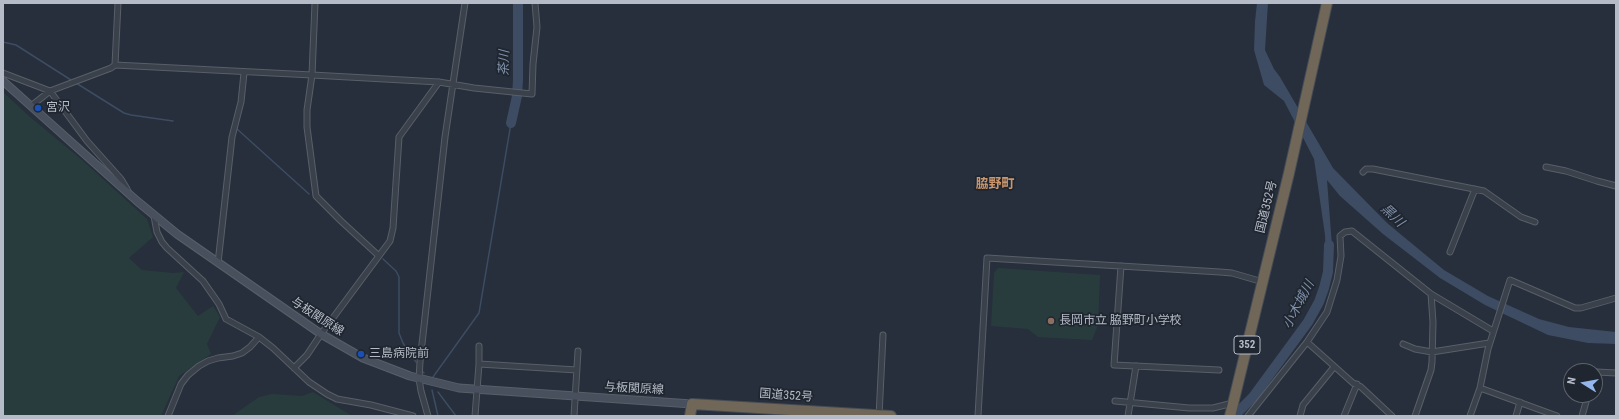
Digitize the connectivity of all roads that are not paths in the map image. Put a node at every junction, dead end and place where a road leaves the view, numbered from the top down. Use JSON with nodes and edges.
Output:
{"nodes":[{"id":1,"x":118,"y":3,"type":"edge"},
{"id":2,"x":315,"y":3,"type":"edge"},
{"id":3,"x":465,"y":3,"type":"edge"},
{"id":4,"x":535,"y":3,"type":"edge"},
{"id":5,"x":1327,"y":3,"type":"edge"},
{"id":6,"x":115,"y":65,"type":"junction"},
{"id":7,"x":3,"y":73,"type":"edge"},
{"id":8,"x":244,"y":73,"type":"junction"},
{"id":9,"x":312,"y":75,"type":"junction"},
{"id":10,"x":3,"y":81,"type":"edge"},
{"id":11,"x":439,"y":82,"type":"junction"},
{"id":12,"x":452,"y":84,"type":"junction"},
{"id":13,"x":50,"y":91,"type":"junction"},
{"id":14,"x":31,"y":106,"type":"junction"},
{"id":15,"x":1546,"y":167,"type":"dead end"},
{"id":16,"x":1363,"y":172,"type":"dead end"},
{"id":17,"x":1616,"y":186,"type":"edge"},
{"id":18,"x":1475,"y":189,"type":"junction"},
{"id":19,"x":130,"y":194,"type":"junction"},
{"id":20,"x":154,"y":216,"type":"junction"},
{"id":21,"x":1535,"y":222,"type":"dead end"},
{"id":22,"x":1450,"y":252,"type":"dead end"},
{"id":23,"x":379,"y":256,"type":"junction"},
{"id":24,"x":218,"y":263,"type":"junction"},
{"id":25,"x":1121,"y":266,"type":"junction"},
{"id":26,"x":1263,"y":282,"type":"junction"},
{"id":27,"x":1431,"y":294,"type":"junction"},
{"id":28,"x":1616,"y":298,"type":"edge"},
{"id":29,"x":1494,"y":329,"type":"junction"},
{"id":30,"x":321,"y":334,"type":"junction"},
{"id":31,"x":883,"y":335,"type":"dead end"},
{"id":32,"x":259,"y":337,"type":"junction"},
{"id":33,"x":1307,"y":342,"type":"junction"},
{"id":34,"x":1489,"y":343,"type":"junction"},
{"id":35,"x":1403,"y":344,"type":"dead end"},
{"id":36,"x":479,"y":346,"type":"dead end"},
{"id":37,"x":578,"y":351,"type":"dead end"},
{"id":38,"x":1432,"y":352,"type":"junction"},
{"id":39,"x":479,"y":364,"type":"junction"},
{"id":40,"x":1136,"y":366,"type":"junction"},
{"id":41,"x":1334,"y":367,"type":"junction"},
{"id":42,"x":294,"y":368,"type":"junction"},
{"id":43,"x":577,"y":370,"type":"junction"},
{"id":44,"x":1219,"y":370,"type":"dead end"},
{"id":45,"x":1603,"y":372,"type":"edge"},
{"id":46,"x":1616,"y":373,"type":"edge"},
{"id":47,"x":419,"y":378,"type":"junction"},
{"id":48,"x":1357,"y":384,"type":"junction"},
{"id":49,"x":1480,"y":388,"type":"junction"},
{"id":50,"x":477,"y":390,"type":"junction"},
{"id":51,"x":575,"y":397,"type":"junction"},
{"id":52,"x":1115,"y":401,"type":"dead end"},
{"id":53,"x":1520,"y":402,"type":"junction"},
{"id":54,"x":1131,"y":403,"type":"junction"},
{"id":55,"x":1586,"y":403,"type":"edge"},
{"id":56,"x":692,"y":404,"type":"junction"},
{"id":57,"x":1232,"y":409,"type":"edge"},
{"id":58,"x":776,"y":412,"type":"edge"},
{"id":59,"x":168,"y":416,"type":"edge"},
{"id":60,"x":413,"y":416,"type":"edge"},
{"id":61,"x":428,"y":416,"type":"edge"},
{"id":62,"x":475,"y":416,"type":"edge"},
{"id":63,"x":574,"y":416,"type":"edge"},
{"id":64,"x":690,"y":416,"type":"edge"},
{"id":65,"x":879,"y":416,"type":"edge"},
{"id":66,"x":891,"y":416,"type":"edge"},
{"id":67,"x":978,"y":416,"type":"edge"},
{"id":68,"x":1128,"y":416,"type":"edge"},
{"id":69,"x":1248,"y":416,"type":"edge"},
{"id":70,"x":1300,"y":416,"type":"edge"},
{"id":71,"x":1344,"y":416,"type":"edge"},
{"id":72,"x":1392,"y":416,"type":"edge"},
{"id":73,"x":1415,"y":416,"type":"edge"},
{"id":74,"x":1470,"y":416,"type":"edge"},
{"id":75,"x":1516,"y":416,"type":"edge"},
{"id":76,"x":1557,"y":416,"type":"edge"},
{"id":77,"x":1582,"y":416,"type":"edge"}],
"edges":[{"from":1,"to":6,"type":"street"},
{"from":2,"to":9,"type":"street"},
{"from":3,"to":12,"type":"street"},
{"from":4,"to":12,"type":"street"},
{"from":5,"to":26,"type":"highway","name":"国道352号","number":"352"},
{"from":6,"to":8,"type":"street"},
{"from":6,"to":13,"type":"street"},
{"from":7,"to":13,"type":"street"},
{"from":8,"to":9,"type":"street"},
{"from":8,"to":24,"type":"street"},
{"from":9,"to":11,"type":"street"},
{"from":9,"to":23,"type":"street"},
{"from":10,"to":14,"type":"main road","name":"与板関原線"},
{"from":11,"to":12,"type":"street"},
{"from":11,"to":23,"type":"street"},
{"from":12,"to":47,"type":"street"},
{"from":13,"to":14,"type":"street"},
{"from":13,"to":19,"type":"street"},
{"from":14,"to":19,"type":"main road","name":"与板関原線"},
{"from":15,"to":17,"type":"street"},
{"from":16,"to":18,"type":"street"},
{"from":18,"to":21,"type":"street"},
{"from":18,"to":22,"type":"street"},
{"from":19,"to":20,"type":"main road","name":"与板関原線"},
{"from":20,"to":24,"type":"main road","name":"与板関原線"},
{"from":20,"to":32,"type":"street"},
{"from":23,"to":30,"type":"street"},
{"from":24,"to":30,"type":"main road","name":"与板関原線"},
{"from":25,"to":26,"type":"street"},
{"from":25,"to":40,"type":"street"},
{"from":25,"to":67,"type":"street"},
{"from":26,"to":57,"type":"highway","name":"国道352号","number":"352"},
{"from":27,"to":29,"type":"street"},
{"from":27,"to":33,"type":"street"},
{"from":27,"to":38,"type":"street"},
{"from":28,"to":29,"type":"street"},
{"from":29,"to":34,"type":"street"},
{"from":30,"to":42,"type":"street"},
{"from":30,"to":47,"type":"main road","name":"与板関原線"},
{"from":31,"to":65,"type":"street"},
{"from":32,"to":42,"type":"street"},
{"from":32,"to":59,"type":"street"},
{"from":33,"to":41,"type":"street"},
{"from":33,"to":69,"type":"street"},
{"from":34,"to":38,"type":"street"},
{"from":34,"to":49,"type":"street"},
{"from":35,"to":38,"type":"street"},
{"from":36,"to":39,"type":"street"},
{"from":37,"to":43,"type":"street"},
{"from":38,"to":73,"type":"street"},
{"from":39,"to":43,"type":"street"},
{"from":39,"to":50,"type":"street"},
{"from":40,"to":44,"type":"street"},
{"from":40,"to":54,"type":"street"},
{"from":41,"to":48,"type":"street"},
{"from":41,"to":70,"type":"street"},
{"from":42,"to":60,"type":"street"},
{"from":43,"to":51,"type":"street"},
{"from":45,"to":46,"type":"street"},
{"from":47,"to":50,"type":"main road","name":"与板関原線"},
{"from":47,"to":61,"type":"street"},
{"from":48,"to":71,"type":"street"},
{"from":48,"to":72,"type":"street"},
{"from":49,"to":53,"type":"street"},
{"from":49,"to":74,"type":"street"},
{"from":50,"to":51,"type":"main road","name":"与板関原線"},
{"from":50,"to":62,"type":"street"},
{"from":51,"to":56,"type":"main road","name":"与板関原線"},
{"from":51,"to":63,"type":"street"},
{"from":52,"to":54,"type":"street"},
{"from":53,"to":75,"type":"street"},
{"from":53,"to":76,"type":"street"},
{"from":54,"to":57,"type":"street"},
{"from":54,"to":68,"type":"street"},
{"from":55,"to":77,"type":"street"},
{"from":56,"to":58,"type":"highway","name":"国道352号"},
{"from":56,"to":64,"type":"highway"},
{"from":58,"to":65,"type":"highway","name":"国道352号"},
{"from":65,"to":66,"type":"highway","name":"国道352号"}]}
